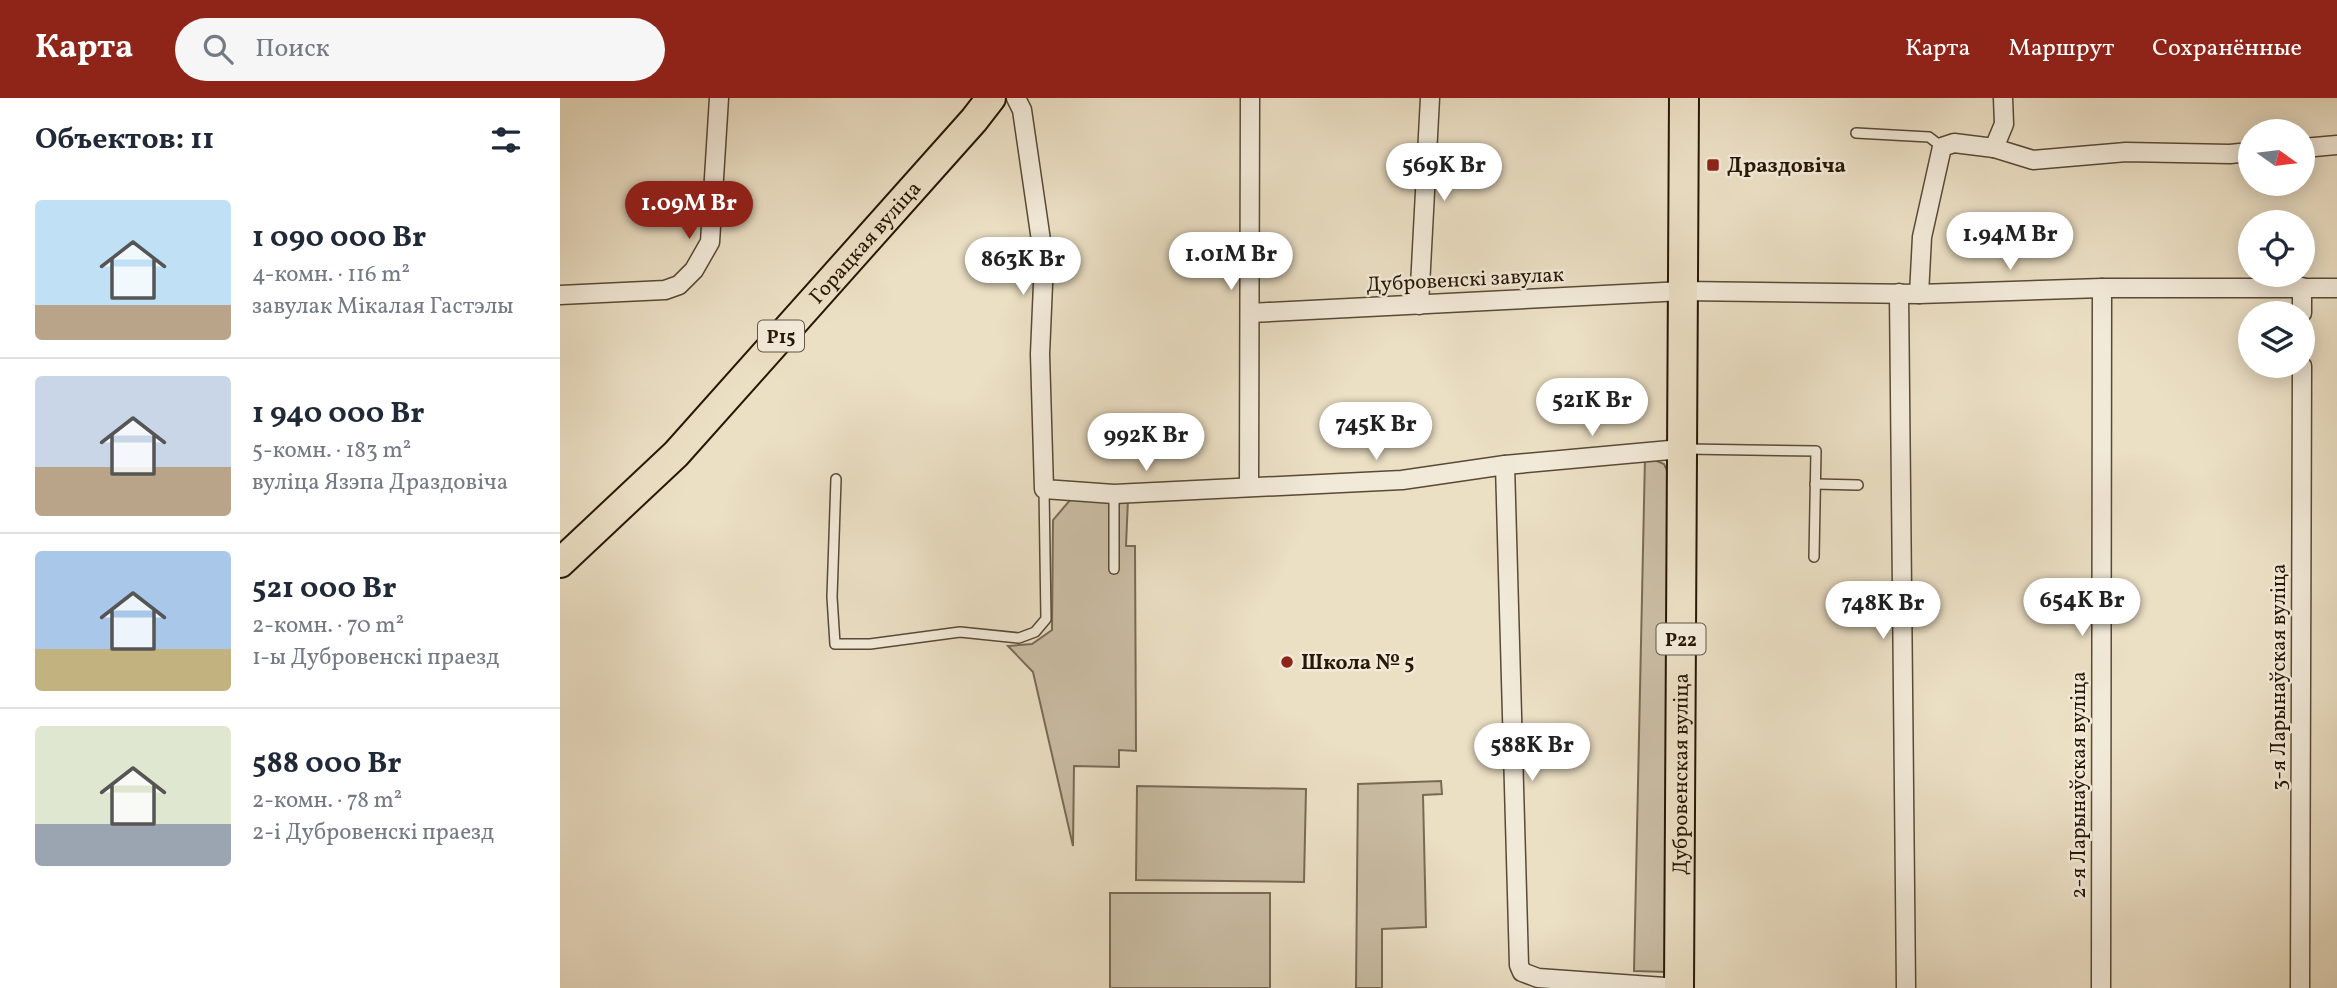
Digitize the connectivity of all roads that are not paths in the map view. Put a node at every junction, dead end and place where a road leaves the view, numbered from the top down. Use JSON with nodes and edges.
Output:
{"nodes":[{"id":1,"x":719,"y":98,"type":"edge"},
{"id":2,"x":991,"y":98,"type":"edge"},
{"id":3,"x":1016,"y":98,"type":"edge"},
{"id":4,"x":1250,"y":98,"type":"edge"},
{"id":5,"x":1430,"y":98,"type":"edge"},
{"id":6,"x":1684,"y":98,"type":"edge"},
{"id":7,"x":2003,"y":98,"type":"edge"},
{"id":8,"x":972,"y":109,"type":"edge"},
{"id":9,"x":1856,"y":133,"type":"dead end"},
{"id":10,"x":2337,"y":145,"type":"edge"},
{"id":11,"x":1942,"y":147,"type":"junction"},
{"id":12,"x":2315,"y":147,"type":"edge"},
{"id":13,"x":1994,"y":148,"type":"junction"},
{"id":14,"x":2238,"y":152,"type":"edge"},
{"id":15,"x":2302,"y":287,"type":"junction"},
{"id":16,"x":2102,"y":288,"type":"junction"},
{"id":17,"x":2337,"y":288,"type":"edge"},
{"id":18,"x":1683,"y":290,"type":"junction"},
{"id":19,"x":1899,"y":293,"type":"junction"},
{"id":20,"x":1919,"y":294,"type":"junction"},
{"id":21,"x":560,"y":295,"type":"edge"},
{"id":22,"x":2302,"y":301,"type":"edge"},
{"id":23,"x":1419,"y":305,"type":"junction"},
{"id":24,"x":1250,"y":313,"type":"junction"},
{"id":25,"x":2302,"y":378,"type":"edge"},
{"id":26,"x":1681,"y":449,"type":"junction"},
{"id":27,"x":1505,"y":465,"type":"junction"},
{"id":28,"x":836,"y":479,"type":"dead end"},
{"id":29,"x":1815,"y":484,"type":"junction"},
{"id":30,"x":1858,"y":485,"type":"dead end"},
{"id":31,"x":1249,"y":487,"type":"junction"},
{"id":32,"x":1044,"y":489,"type":"junction"},
{"id":33,"x":1114,"y":494,"type":"junction"},
{"id":34,"x":1814,"y":557,"type":"dead end"},
{"id":35,"x":560,"y":563,"type":"edge"},
{"id":36,"x":1114,"y":569,"type":"dead end"},
{"id":37,"x":1679,"y":988,"type":"edge"},
{"id":38,"x":1906,"y":988,"type":"edge"},
{"id":39,"x":2101,"y":988,"type":"edge"},
{"id":40,"x":2300,"y":988,"type":"edge"}],
"edges":[{"from":1,"to":21,"type":"street"},
{"from":2,"to":8,"type":"main road","name":"Горацкая вуліца","number":"Р15"},
{"from":3,"to":32,"type":"street"},
{"from":4,"to":24,"type":"street"},
{"from":5,"to":23,"type":"street"},
{"from":6,"to":18,"type":"main road","name":"Дубровенская вуліца","number":"Р22"},
{"from":7,"to":13,"type":"street"},
{"from":8,"to":35,"type":"main road","name":"Горацкая вуліца","number":"Р15"},
{"from":9,"to":11,"type":"lane"},
{"from":10,"to":12,"type":"street"},
{"from":11,"to":13,"type":"street"},
{"from":11,"to":20,"type":"street"},
{"from":13,"to":14,"type":"street"},
{"from":15,"to":16,"type":"street","name":"Дубровенскі завулак"},
{"from":15,"to":17,"type":"street","name":"Дубровенскі завулак"},
{"from":15,"to":22,"type":"street"},
{"from":16,"to":20,"type":"street","name":"Дубровенскі завулак"},
{"from":16,"to":39,"type":"street","name":"2-я Ларынаўская вуліца"},
{"from":18,"to":19,"type":"street","name":"Дубровенскі завулак"},
{"from":18,"to":23,"type":"street","name":"Дубровенскі завулак"},
{"from":18,"to":26,"type":"main road","name":"Дубровенская вуліца","number":"Р22"},
{"from":19,"to":20,"type":"street","name":"Дубровенскі завулак"},
{"from":19,"to":38,"type":"street"},
{"from":23,"to":24,"type":"street","name":"Дубровенскі завулак"},
{"from":24,"to":31,"type":"street"},
{"from":25,"to":40,"type":"street","name":"3-я Ларынаўская вуліца"},
{"from":26,"to":27,"type":"street"},
{"from":26,"to":29,"type":"lane"},
{"from":26,"to":37,"type":"main road","name":"Дубровенская вуліца","number":"Р22"},
{"from":27,"to":31,"type":"street"},
{"from":27,"to":37,"type":"street"},
{"from":28,"to":32,"type":"lane"},
{"from":29,"to":30,"type":"lane"},
{"from":29,"to":34,"type":"lane"},
{"from":31,"to":33,"type":"street"},
{"from":32,"to":33,"type":"street"},
{"from":33,"to":36,"type":"lane"}]}
